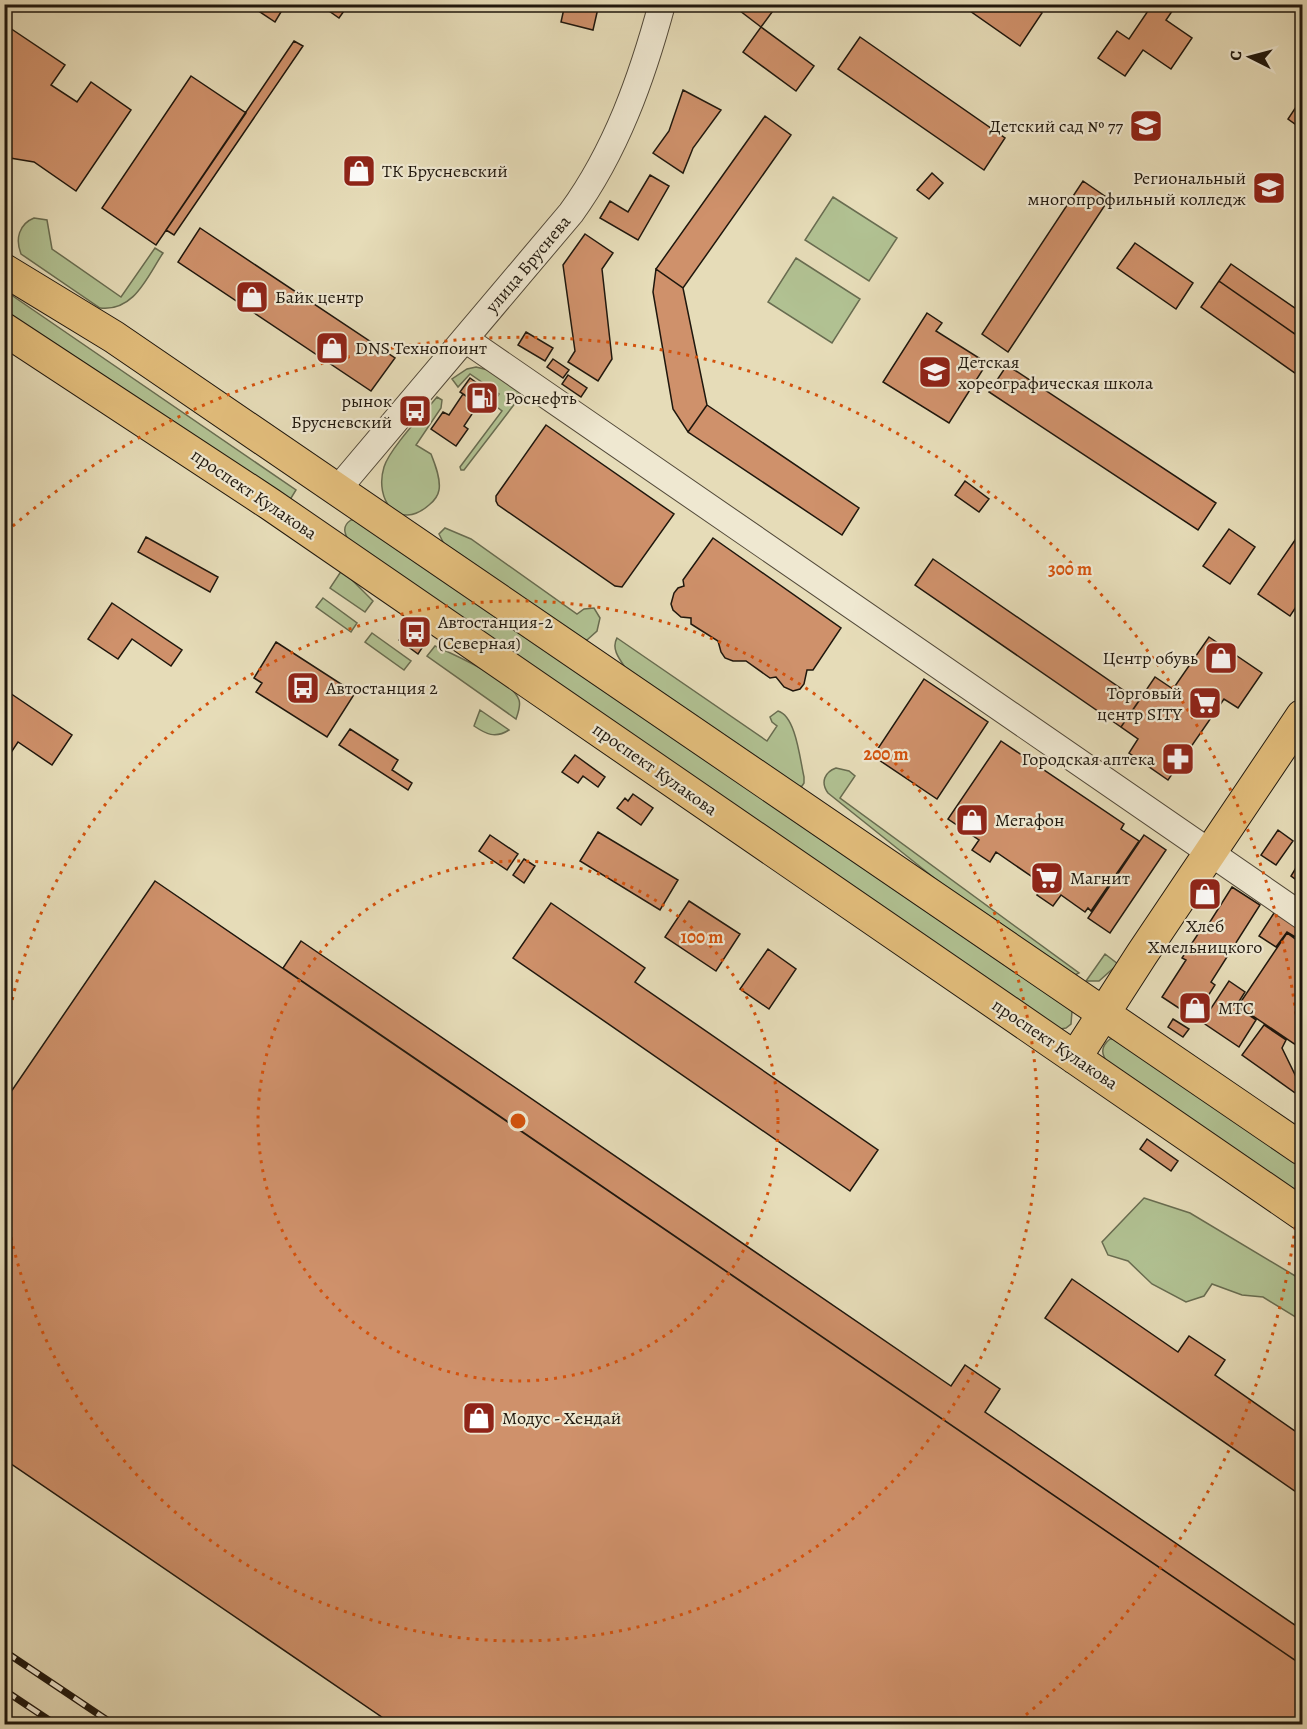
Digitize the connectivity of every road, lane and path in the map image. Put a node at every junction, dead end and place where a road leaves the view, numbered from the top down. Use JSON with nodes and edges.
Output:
{"nodes":[{"id":1,"x":662,"y":4,"type":"edge"},
{"id":2,"x":4,"y":270,"type":"edge"},
{"id":3,"x":4,"y":329,"type":"edge"},
{"id":4,"x":465,"y":339,"type":"junction"},
{"id":5,"x":337,"y":490,"type":"junction"},
{"id":6,"x":307,"y":530,"type":"junction"},
{"id":7,"x":1302,"y":716,"type":"edge"},
{"id":8,"x":1211,"y":853,"type":"junction"},
{"id":9,"x":1302,"y":916,"type":"edge"},
{"id":10,"x":1103,"y":1014,"type":"junction"},
{"id":11,"x":1075,"y":1058,"type":"junction"},
{"id":12,"x":1302,"y":1149,"type":"edge"},
{"id":13,"x":1302,"y":1214,"type":"edge"}],
"edges":[{"from":1,"to":4,"type":"street","name":"улица Бруснева"},
{"from":2,"to":5,"type":"main road"},
{"from":3,"to":6,"type":"main road","name":"проспект Кулакова"},
{"from":4,"to":5,"type":"street","name":"улица Бруснева"},
{"from":4,"to":8,"type":"street"},
{"from":5,"to":6,"type":"main road"},
{"from":5,"to":10,"type":"main road"},
{"from":6,"to":11,"type":"main road","name":"проспект Кулакова"},
{"from":7,"to":8,"type":"main road"},
{"from":8,"to":9,"type":"street"},
{"from":8,"to":10,"type":"main road"},
{"from":10,"to":11,"type":"main road"},
{"from":10,"to":12,"type":"main road"},
{"from":11,"to":13,"type":"main road","name":"проспект Кулакова"}]}
